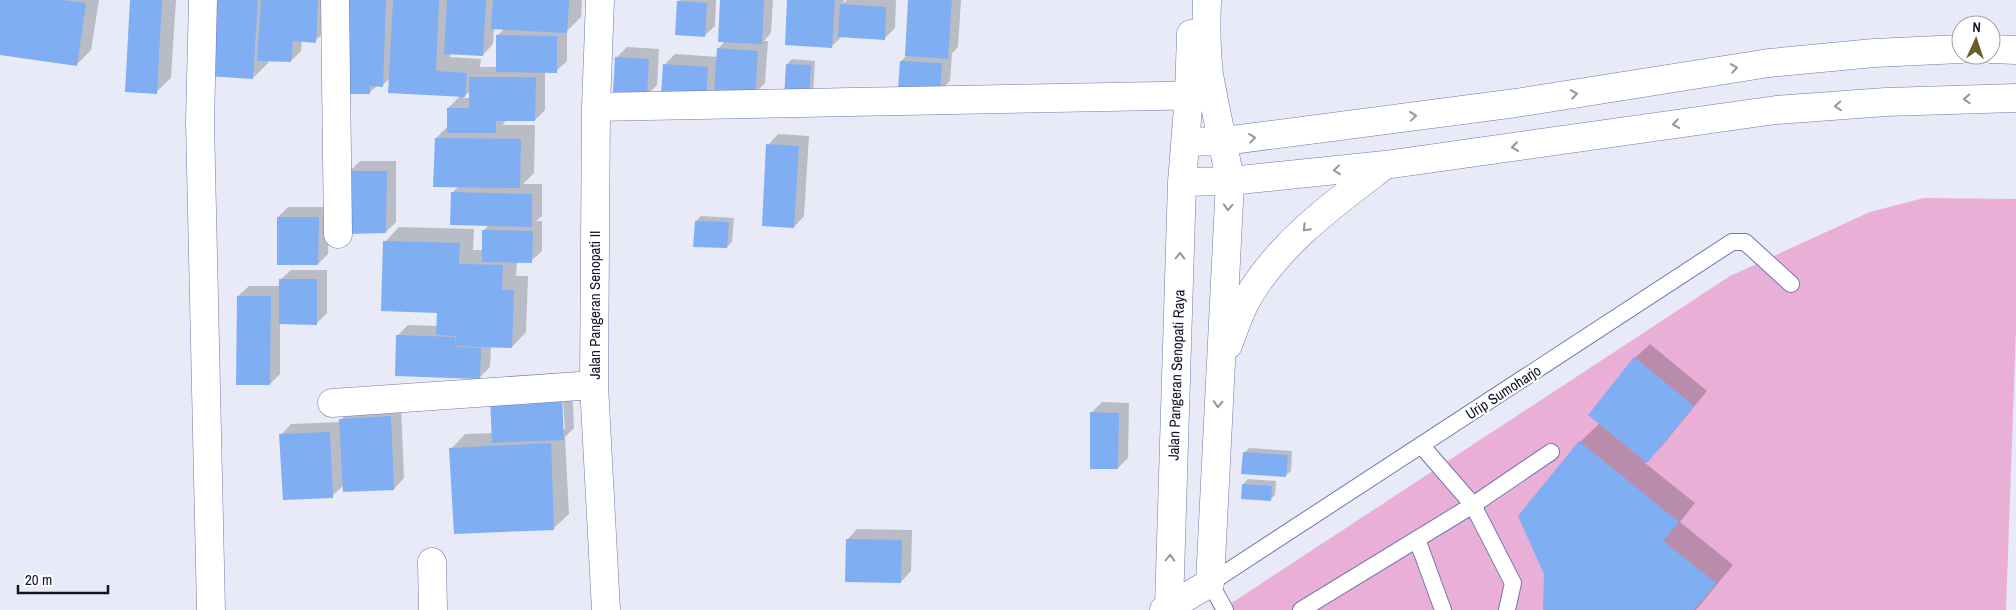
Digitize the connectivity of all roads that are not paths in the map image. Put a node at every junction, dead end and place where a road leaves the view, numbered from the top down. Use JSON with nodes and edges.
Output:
{"nodes":[{"id":1,"x":203,"y":0,"type":"edge"},
{"id":2,"x":335,"y":0,"type":"edge"},
{"id":3,"x":600,"y":0,"type":"edge"},
{"id":4,"x":1192,"y":0,"type":"edge"},
{"id":5,"x":1207,"y":0,"type":"edge"},
{"id":6,"x":1951,"y":49,"type":"edge"},
{"id":7,"x":2001,"y":49,"type":"edge"},
{"id":8,"x":2016,"y":50,"type":"edge"},
{"id":9,"x":1201,"y":95,"type":"junction"},
{"id":10,"x":2016,"y":98,"type":"edge"},
{"id":11,"x":596,"y":107,"type":"junction"},
{"id":12,"x":1224,"y":141,"type":"junction"},
{"id":13,"x":1186,"y":142,"type":"junction"},
{"id":14,"x":1385,"y":165,"type":"junction"},
{"id":15,"x":1230,"y":180,"type":"junction"},
{"id":16,"x":1182,"y":182,"type":"junction"},
{"id":17,"x":338,"y":234,"type":"dead end"},
{"id":18,"x":1791,"y":284,"type":"dead end"},
{"id":19,"x":1220,"y":364,"type":"junction"},
{"id":20,"x":594,"y":385,"type":"junction"},
{"id":21,"x":332,"y":403,"type":"dead end"},
{"id":22,"x":1421,"y":446,"type":"junction"},
{"id":23,"x":1551,"y":452,"type":"dead end"},
{"id":24,"x":1473,"y":505,"type":"junction"},
{"id":25,"x":1417,"y":539,"type":"junction"},
{"id":26,"x":432,"y":562,"type":"dead end"},
{"id":27,"x":1210,"y":583,"type":"junction"},
{"id":28,"x":1166,"y":608,"type":"edge"},
{"id":29,"x":210,"y":610,"type":"edge"},
{"id":30,"x":433,"y":610,"type":"edge"},
{"id":31,"x":606,"y":610,"type":"edge"},
{"id":32,"x":1226,"y":610,"type":"edge"},
{"id":33,"x":1301,"y":610,"type":"edge"},
{"id":34,"x":1443,"y":610,"type":"edge"},
{"id":35,"x":1507,"y":610,"type":"edge"}],
"edges":[{"from":1,"to":29,"type":"main road"},
{"from":2,"to":17,"type":"main road"},
{"from":3,"to":11,"type":"main road","name":"Jalan Pangeran Senopati II"},
{"from":4,"to":9,"type":"main road"},
{"from":5,"to":9,"type":"main road"},
{"from":12,"to":6,"type":"main road","one_way":true},
{"from":7,"to":8,"type":"main road"},
{"from":9,"to":11,"type":"main road"},
{"from":9,"to":12,"type":"main road"},
{"from":9,"to":13,"type":"main road","name":"Jalan Pangeran Senopati Raya"},
{"from":10,"to":14,"type":"main road","one_way":true},
{"from":11,"to":20,"type":"main road","name":"Jalan Pangeran Senopati II"},
{"from":12,"to":13,"type":"main road"},
{"from":12,"to":15,"type":"main road"},
{"from":13,"to":16,"type":"main road","name":"Jalan Pangeran Senopati Raya"},
{"from":14,"to":15,"type":"main road","one_way":true},
{"from":14,"to":19,"type":"main road","one_way":true},
{"from":15,"to":16,"type":"main road"},
{"from":15,"to":19,"type":"main road","one_way":true},
{"from":28,"to":16,"type":"main road","name":"Jalan Pangeran Senopati Raya","one_way":true},
{"from":18,"to":22,"type":"lane","name":"Urip Sumoharjo"},
{"from":19,"to":27,"type":"main road","one_way":true},
{"from":20,"to":21,"type":"main road"},
{"from":20,"to":31,"type":"main road","name":"Jalan Pangeran Senopati II"},
{"from":22,"to":24,"type":"lane"},
{"from":22,"to":27,"type":"lane","name":"Urip Sumoharjo"},
{"from":23,"to":24,"type":"lane"},
{"from":24,"to":25,"type":"lane"},
{"from":24,"to":35,"type":"lane"},
{"from":25,"to":33,"type":"lane"},
{"from":25,"to":34,"type":"lane"},
{"from":26,"to":30,"type":"main road"},
{"from":27,"to":28,"type":"main road"},
{"from":27,"to":32,"type":"lane"}]}
